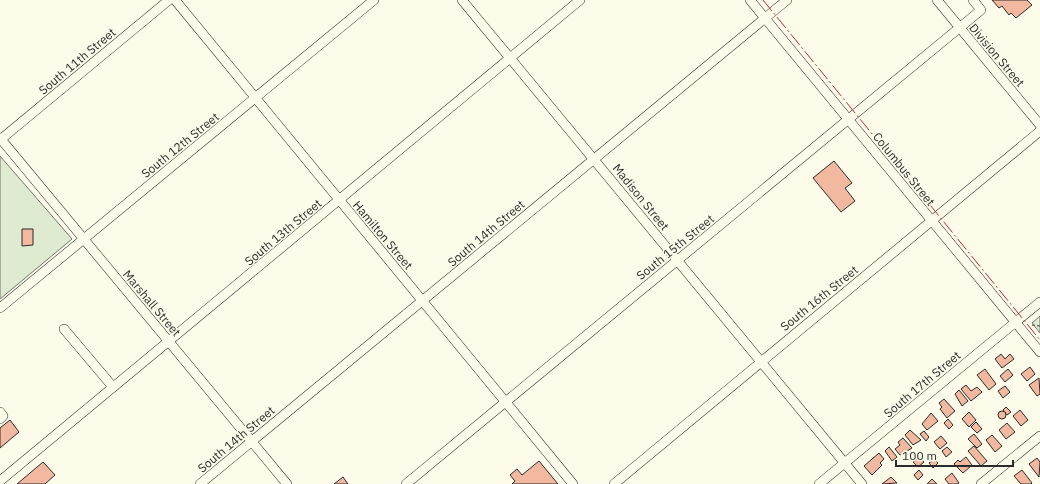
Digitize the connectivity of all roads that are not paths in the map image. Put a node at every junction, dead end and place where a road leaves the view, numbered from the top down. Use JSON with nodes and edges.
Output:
{"nodes":[{"id":1,"x":169,"y":0,"type":"edge"},
{"id":2,"x":175,"y":0,"type":"edge"},
{"id":3,"x":374,"y":0,"type":"edge"},
{"id":4,"x":462,"y":0,"type":"edge"},
{"id":5,"x":580,"y":0,"type":"edge"},
{"id":6,"x":750,"y":0,"type":"edge"},
{"id":7,"x":787,"y":0,"type":"edge"},
{"id":8,"x":937,"y":0,"type":"edge"},
{"id":9,"x":973,"y":0,"type":"edge"},
{"id":10,"x":765,"y":18,"type":"junction"},
{"id":11,"x":960,"y":28,"type":"junction"},
{"id":12,"x":510,"y":58,"type":"junction"},
{"id":13,"x":256,"y":99,"type":"junction"},
{"id":14,"x":848,"y":120,"type":"junction"},
{"id":15,"x":1040,"y":125,"type":"edge"},
{"id":16,"x":1040,"y":131,"type":"edge"},
{"id":17,"x":0,"y":139,"type":"edge"},
{"id":18,"x":594,"y":159,"type":"junction"},
{"id":19,"x":339,"y":201,"type":"junction"},
{"id":20,"x":931,"y":221,"type":"junction"},
{"id":21,"x":84,"y":239,"type":"junction"},
{"id":22,"x":678,"y":261,"type":"junction"},
{"id":23,"x":422,"y":301,"type":"junction"},
{"id":24,"x":1040,"y":302,"type":"edge"},
{"id":25,"x":0,"y":308,"type":"edge"},
{"id":26,"x":1015,"y":322,"type":"junction"},
{"id":27,"x":64,"y":330,"type":"dead end"},
{"id":28,"x":168,"y":342,"type":"junction"},
{"id":29,"x":1040,"y":352,"type":"edge"},
{"id":30,"x":761,"y":361,"type":"junction"},
{"id":31,"x":113,"y":387,"type":"junction"},
{"id":32,"x":505,"y":402,"type":"junction"},
{"id":33,"x":0,"y":412,"type":"edge"},
{"id":34,"x":0,"y":419,"type":"edge"},
{"id":35,"x":1040,"y":436,"type":"edge"},
{"id":36,"x":252,"y":441,"type":"junction"},
{"id":37,"x":845,"y":463,"type":"junction"},
{"id":38,"x":0,"y":481,"type":"edge"},
{"id":39,"x":200,"y":484,"type":"edge"},
{"id":40,"x":287,"y":484,"type":"edge"},
{"id":41,"x":406,"y":484,"type":"edge"},
{"id":42,"x":573,"y":484,"type":"edge"},
{"id":43,"x":614,"y":484,"type":"edge"},
{"id":44,"x":819,"y":484,"type":"edge"},
{"id":45,"x":862,"y":484,"type":"edge"},
{"id":46,"x":981,"y":484,"type":"edge"}],
"edges":[{"from":1,"to":17,"type":"street","name":"South 11th Street"},
{"from":2,"to":13,"type":"street","name":"Hamilton Street"},
{"from":3,"to":13,"type":"street","name":"South 12th Street"},
{"from":4,"to":12,"type":"street","name":"Madison Street"},
{"from":5,"to":12,"type":"street","name":"South 13th Street"},
{"from":6,"to":10,"type":"street","name":"Columbus Street"},
{"from":7,"to":10,"type":"street","name":"South 14th Street"},
{"from":8,"to":11,"type":"street","name":"Division Street"},
{"from":9,"to":11,"type":"street","name":"South 15th Street"},
{"from":10,"to":14,"type":"street","name":"Columbus Street"},
{"from":10,"to":18,"type":"street","name":"South 14th Street"},
{"from":11,"to":14,"type":"street","name":"South 15th Street"},
{"from":11,"to":15,"type":"street","name":"Division Street"},
{"from":12,"to":18,"type":"street","name":"Madison Street"},
{"from":12,"to":19,"type":"street","name":"South 13th Street"},
{"from":13,"to":19,"type":"street","name":"Hamilton Street"},
{"from":13,"to":21,"type":"street","name":"South 12th Street"},
{"from":14,"to":20,"type":"street","name":"Columbus Street"},
{"from":14,"to":22,"type":"street","name":"South 15th Street"},
{"from":16,"to":20,"type":"street","name":"South 16th Street"},
{"from":17,"to":21,"type":"street","name":"Marshall Street"},
{"from":18,"to":22,"type":"street","name":"Madison Street"},
{"from":18,"to":23,"type":"street","name":"South 14th Street"},
{"from":19,"to":23,"type":"street","name":"Hamilton Street"},
{"from":19,"to":28,"type":"street","name":"South 13th Street"},
{"from":20,"to":26,"type":"street","name":"Columbus Street"},
{"from":20,"to":30,"type":"street","name":"South 16th Street"},
{"from":21,"to":25,"type":"street","name":"South 12th Street"},
{"from":21,"to":28,"type":"street","name":"Marshall Street"},
{"from":22,"to":30,"type":"street","name":"Madison Street"},
{"from":22,"to":32,"type":"street","name":"South 15th Street"},
{"from":23,"to":32,"type":"street","name":"Hamilton Street"},
{"from":23,"to":36,"type":"street","name":"South 14th Street"},
{"from":24,"to":26,"type":"street","name":"South 17th Street"},
{"from":26,"to":29,"type":"street","name":"Columbus Street"},
{"from":26,"to":37,"type":"street","name":"South 17th Street"},
{"from":27,"to":31,"type":"street"},
{"from":28,"to":31,"type":"street","name":"South 13th Street"},
{"from":28,"to":36,"type":"street","name":"Marshall Street"},
{"from":30,"to":37,"type":"street","name":"Madison Street"},
{"from":30,"to":43,"type":"street","name":"South 16th Street"},
{"from":31,"to":38,"type":"street","name":"South 13th Street"},
{"from":32,"to":41,"type":"street","name":"South 15th Street"},
{"from":32,"to":42,"type":"street","name":"Hamilton Street"},
{"from":33,"to":34,"type":"street"},
{"from":35,"to":46,"type":"street"},
{"from":36,"to":39,"type":"street","name":"South 14th Street"},
{"from":36,"to":40,"type":"street","name":"Marshall Street"},
{"from":37,"to":44,"type":"street","name":"South 17th Street"},
{"from":37,"to":45,"type":"street","name":"Madison Street"}]}
